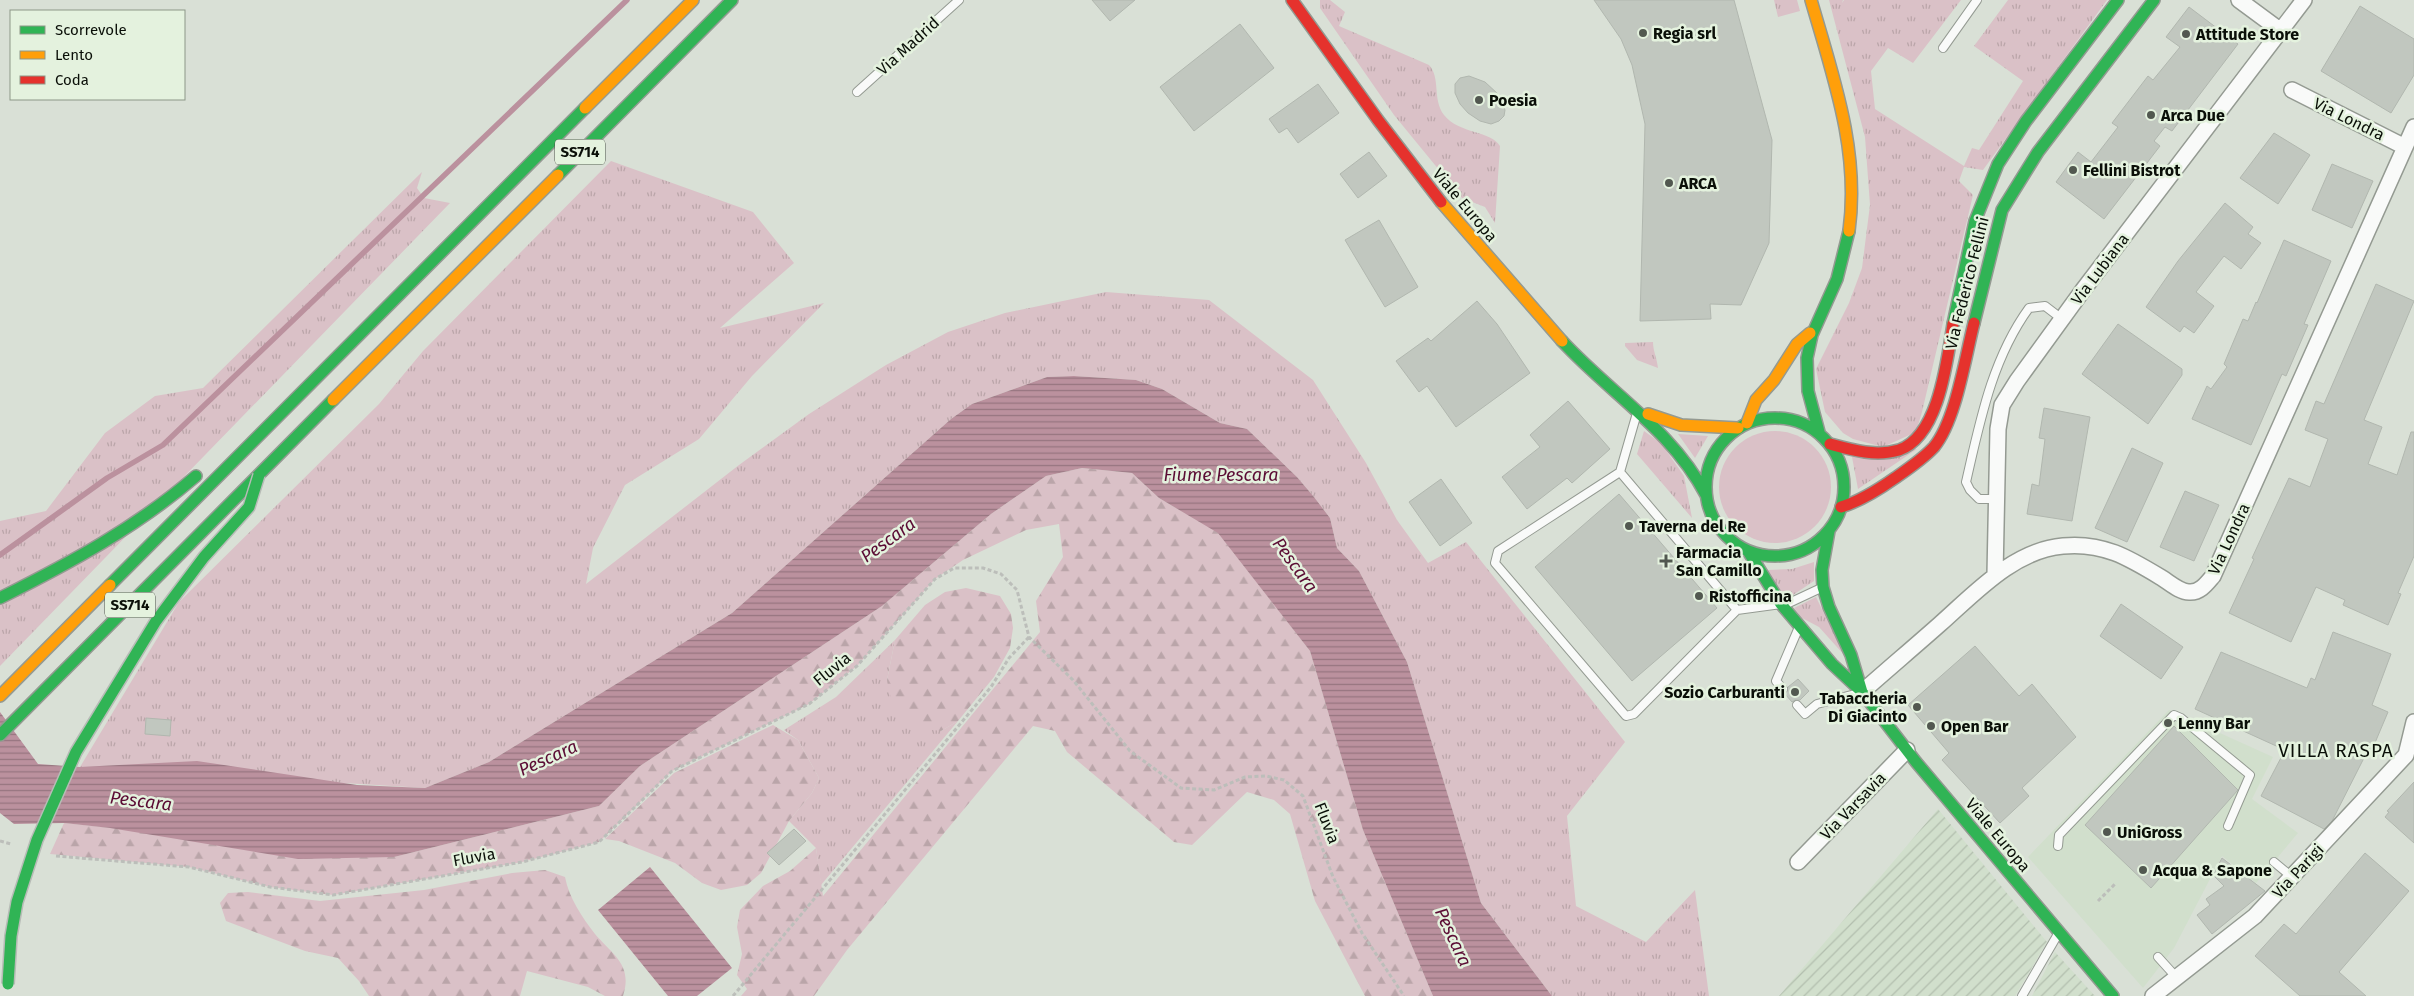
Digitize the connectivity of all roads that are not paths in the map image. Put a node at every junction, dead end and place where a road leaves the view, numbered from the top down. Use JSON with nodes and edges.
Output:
{"nodes":[{"id":1,"x":693,"y":0,"type":"edge"},
{"id":2,"x":732,"y":0,"type":"edge"},
{"id":3,"x":959,"y":0,"type":"edge"},
{"id":4,"x":1292,"y":0,"type":"edge"},
{"id":5,"x":1811,"y":0,"type":"edge"},
{"id":6,"x":1977,"y":0,"type":"edge"},
{"id":7,"x":2118,"y":0,"type":"edge"},
{"id":8,"x":2154,"y":0,"type":"edge"},
{"id":9,"x":2239,"y":0,"type":"edge"},
{"id":10,"x":2304,"y":0,"type":"edge"},
{"id":11,"x":2281,"y":31,"type":"junction"},
{"id":12,"x":1942,"y":48,"type":"dead end"},
{"id":13,"x":2292,"y":90,"type":"dead end"},
{"id":14,"x":857,"y":92,"type":"dead end"},
{"id":15,"x":2414,"y":126,"type":"edge"},
{"id":16,"x":2405,"y":147,"type":"junction"},
{"id":17,"x":2062,"y":319,"type":"junction"},
{"id":18,"x":1813,"y":330,"type":"junction"},
{"id":19,"x":1638,"y":409,"type":"junction"},
{"id":20,"x":1742,"y":425,"type":"junction"},
{"id":21,"x":1818,"y":432,"type":"junction"},
{"id":22,"x":1830,"y":444,"type":"junction"},
{"id":23,"x":235,"y":460,"type":"junction"},
{"id":24,"x":1620,"y":472,"type":"junction"},
{"id":25,"x":259,"y":475,"type":"junction"},
{"id":26,"x":1706,"y":494,"type":"junction"},
{"id":27,"x":1996,"y":499,"type":"junction"},
{"id":28,"x":1841,"y":507,"type":"junction"},
{"id":29,"x":1829,"y":531,"type":"junction"},
{"id":30,"x":1748,"y":551,"type":"junction"},
{"id":31,"x":1995,"y":575,"type":"junction"},
{"id":32,"x":1823,"y":587,"type":"junction"},
{"id":33,"x":0,"y":598,"type":"edge"},
{"id":34,"x":1781,"y":604,"type":"junction"},
{"id":35,"x":1737,"y":610,"type":"junction"},
{"id":36,"x":1800,"y":626,"type":"junction"},
{"id":37,"x":1783,"y":689,"type":"dead end"},
{"id":38,"x":1862,"y":692,"type":"junction"},
{"id":39,"x":0,"y":696,"type":"edge"},
{"id":40,"x":1797,"y":705,"type":"dead end"},
{"id":41,"x":2414,"y":722,"type":"edge"},
{"id":42,"x":0,"y":735,"type":"edge"},
{"id":43,"x":1907,"y":750,"type":"junction"},
{"id":44,"x":2228,"y":826,"type":"dead end"},
{"id":45,"x":2058,"y":846,"type":"dead end"},
{"id":46,"x":1798,"y":862,"type":"dead end"},
{"id":47,"x":2274,"y":862,"type":"dead end"},
{"id":48,"x":2292,"y":877,"type":"junction"},
{"id":49,"x":2059,"y":932,"type":"junction"},
{"id":50,"x":2158,"y":957,"type":"dead end"},
{"id":51,"x":2176,"y":978,"type":"junction"},
{"id":52,"x":8,"y":984,"type":"junction"},
{"id":53,"x":8,"y":996,"type":"edge"},
{"id":54,"x":12,"y":996,"type":"edge"},
{"id":55,"x":2022,"y":996,"type":"edge"},
{"id":56,"x":2113,"y":996,"type":"edge"},
{"id":57,"x":2153,"y":996,"type":"edge"}],
"edges":[{"from":1,"to":23,"type":"main road","number":"SS714"},
{"from":2,"to":25,"type":"main road","number":"SS714"},
{"from":3,"to":14,"type":"lane","name":"Via Madrid"},
{"from":4,"to":19,"type":"main road","name":"Viale Europa"},
{"from":5,"to":18,"type":"main road"},
{"from":6,"to":12,"type":"lane"},
{"from":7,"to":22,"type":"main road","name":"Via Federico Fellini"},
{"from":8,"to":28,"type":"main road","name":"Via Federico Fellini"},
{"from":9,"to":11,"type":"street"},
{"from":10,"to":11,"type":"street","name":"Via Lubiana"},
{"from":11,"to":17,"type":"street","name":"Via Lubiana"},
{"from":13,"to":16,"type":"street","name":"Via Londra"},
{"from":15,"to":16,"type":"street","name":"Via Londra"},
{"from":16,"to":31,"type":"street","name":"Via Londra"},
{"from":17,"to":27,"type":"street","name":"Via Lubiana"},
{"from":17,"to":27,"type":"lane"},
{"from":18,"to":20,"type":"main road"},
{"from":18,"to":21,"type":"main road"},
{"from":19,"to":20,"type":"main road","name":"Viale Europa"},
{"from":19,"to":24,"type":"lane"},
{"from":19,"to":26,"type":"main road","name":"Viale Europa"},
{"from":20,"to":21,"type":"main road"},
{"from":20,"to":26,"type":"main road"},
{"from":21,"to":22,"type":"main road"},
{"from":22,"to":28,"type":"main road"},
{"from":23,"to":33,"type":"main road"},
{"from":23,"to":39,"type":"main road","number":"SS714"},
{"from":24,"to":35,"type":"lane"},
{"from":24,"to":35,"type":"lane"},
{"from":25,"to":42,"type":"main road","number":"SS714"},
{"from":25,"to":52,"type":"main road","bridge":true},
{"from":26,"to":30,"type":"main road"},
{"from":27,"to":31,"type":"street","name":"Via Lubiana"},
{"from":28,"to":29,"type":"main road"},
{"from":29,"to":30,"type":"main road"},
{"from":29,"to":32,"type":"main road","name":"Viale Europa"},
{"from":30,"to":34,"type":"main road","name":"Viale Europa"},
{"from":31,"to":38,"type":"street","name":"Via Londra"},
{"from":32,"to":34,"type":"lane"},
{"from":32,"to":38,"type":"main road","name":"Viale Europa"},
{"from":34,"to":35,"type":"lane"},
{"from":34,"to":36,"type":"main road","name":"Viale Europa"},
{"from":36,"to":37,"type":"lane"},
{"from":36,"to":38,"type":"main road","name":"Viale Europa"},
{"from":38,"to":40,"type":"lane"},
{"from":38,"to":43,"type":"main road","name":"Viale Europa"},
{"from":41,"to":48,"type":"street","name":"Via Parigi"},
{"from":43,"to":46,"type":"street","name":"Via Varsavia"},
{"from":43,"to":49,"type":"main road","name":"Viale Europa"},
{"from":44,"to":45,"type":"lane"},
{"from":47,"to":48,"type":"lane"},
{"from":48,"to":51,"type":"street","name":"Via Parigi"},
{"from":49,"to":55,"type":"lane"},
{"from":49,"to":56,"type":"main road","name":"Viale Europa"},
{"from":50,"to":51,"type":"lane"},
{"from":51,"to":57,"type":"street","name":"Via Parigi"},
{"from":52,"to":53,"type":"main road"},
{"from":52,"to":54,"type":"main road"}]}
